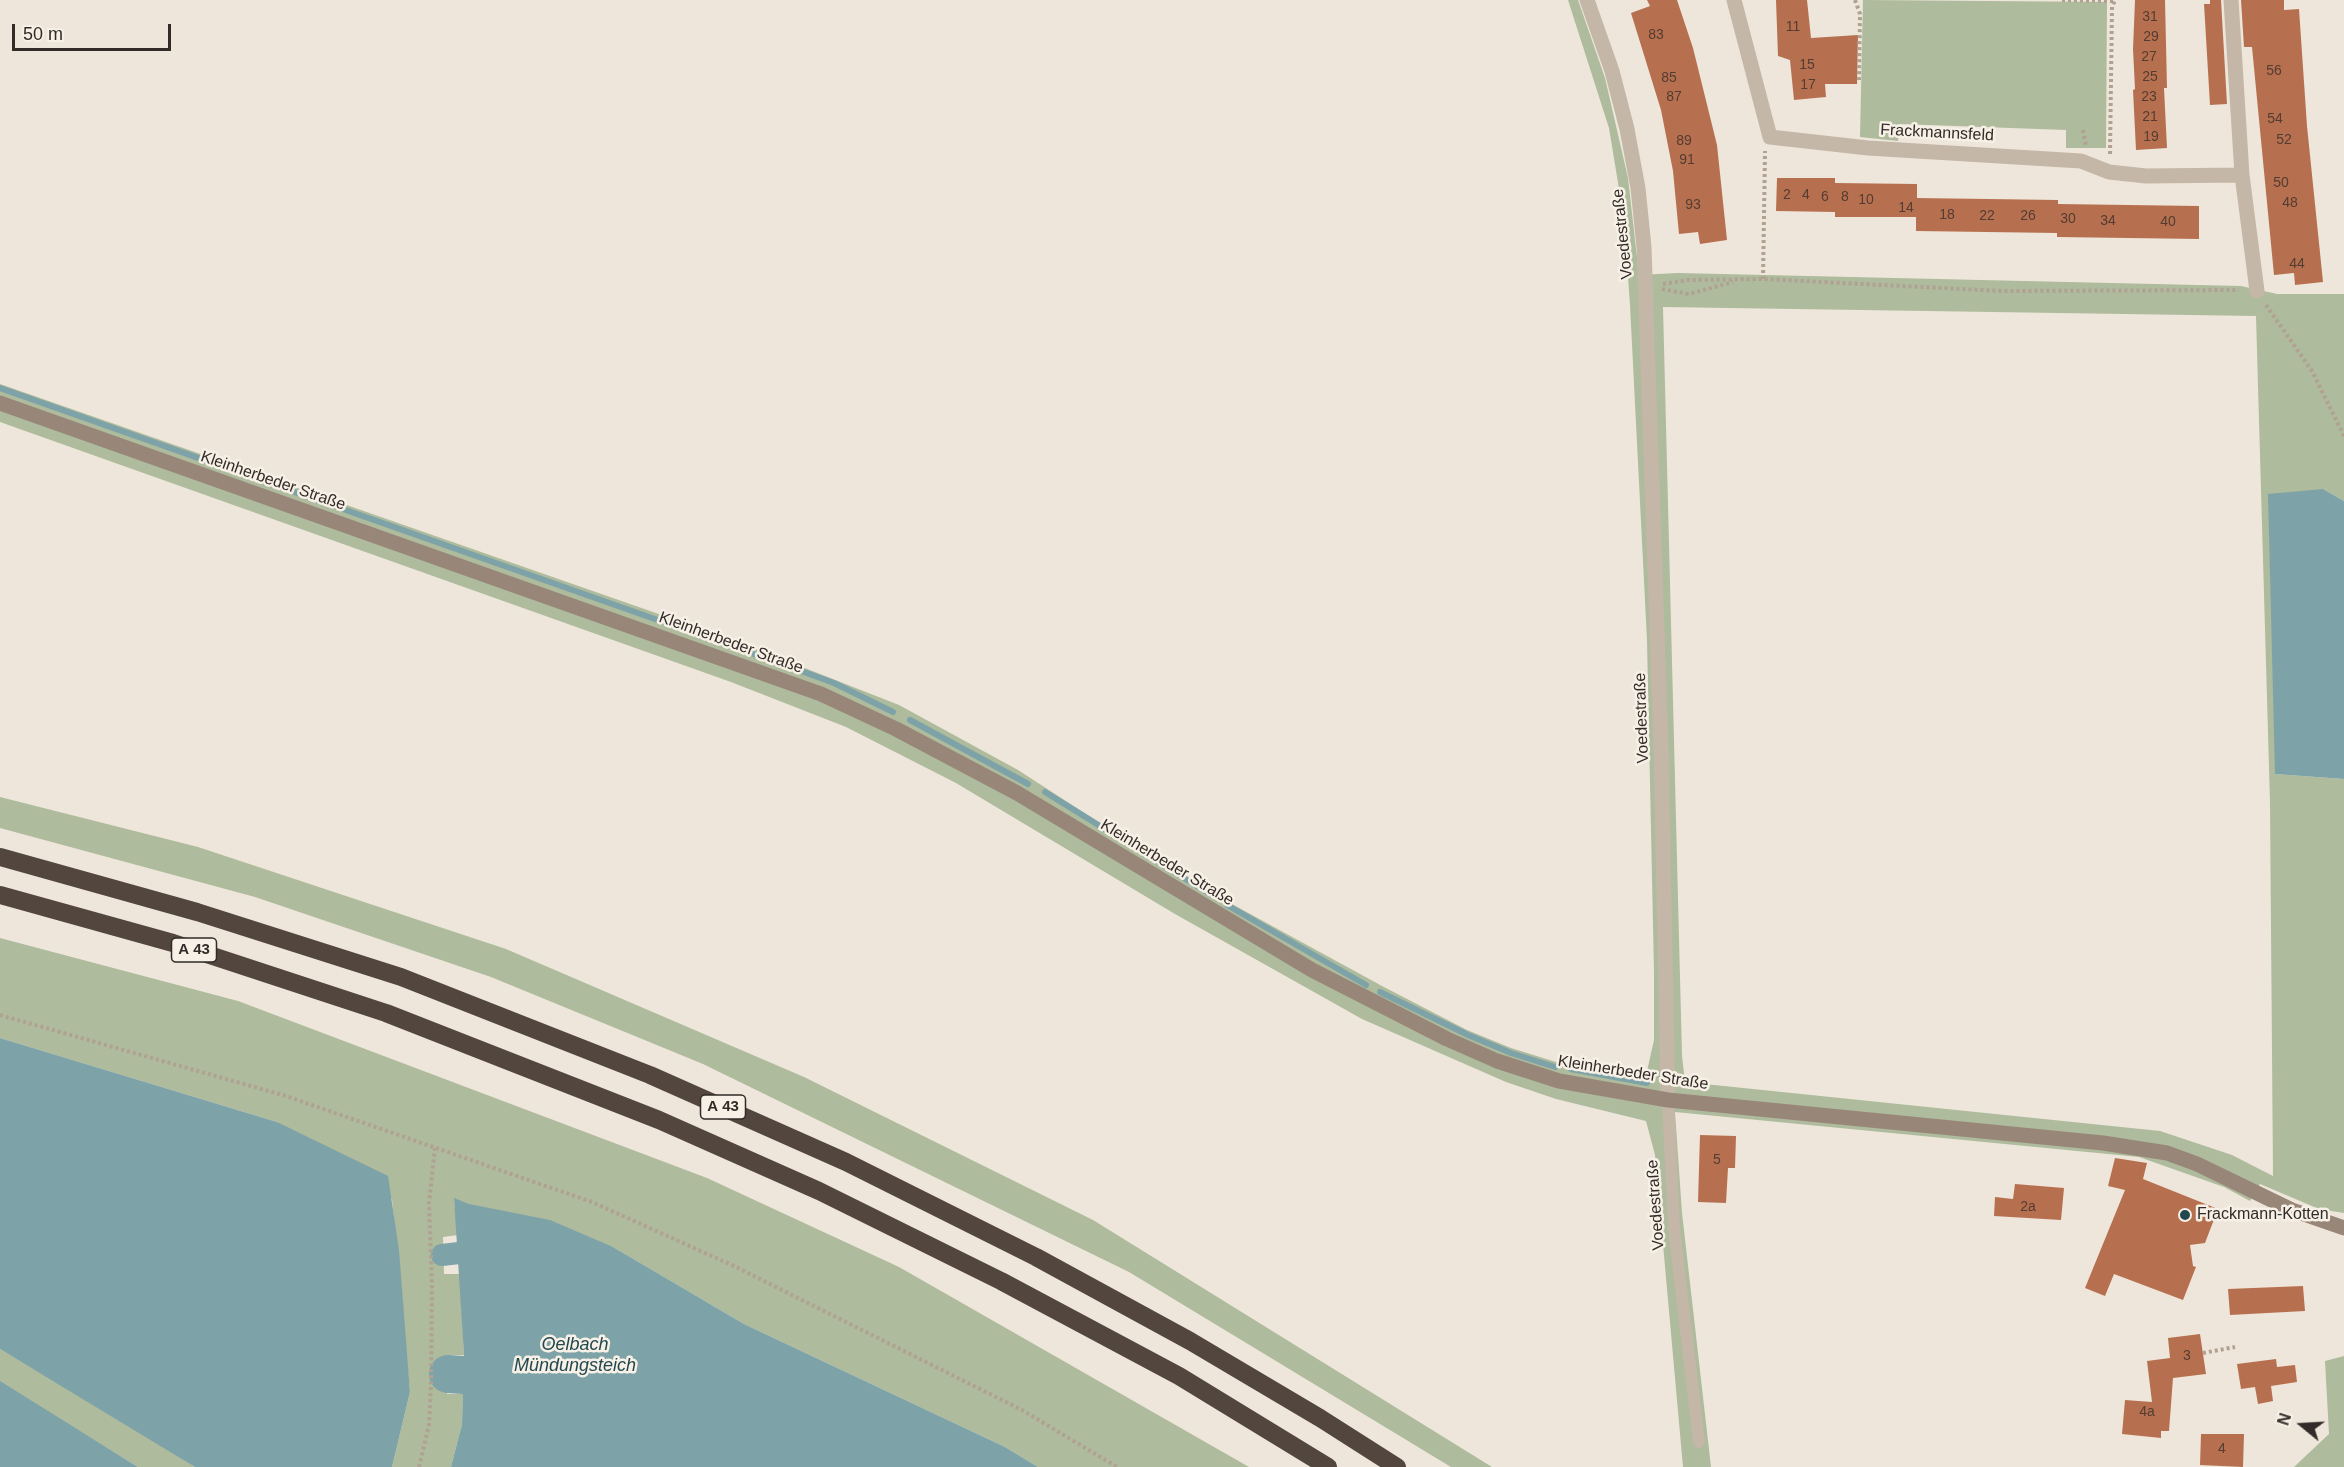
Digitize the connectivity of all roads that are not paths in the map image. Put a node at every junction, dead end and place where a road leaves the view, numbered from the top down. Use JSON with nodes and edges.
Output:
{"nodes":[{"id":1,"x":1587,"y":0,"type":"edge"},
{"id":2,"x":1734,"y":0,"type":"edge"},
{"id":3,"x":2231,"y":0,"type":"edge"},
{"id":4,"x":2242,"y":176,"type":"junction"},
{"id":5,"x":2257,"y":291,"type":"road end"},
{"id":6,"x":0,"y":403,"type":"edge"},
{"id":7,"x":0,"y":857,"type":"edge"},
{"id":8,"x":0,"y":895,"type":"edge"},
{"id":9,"x":1668,"y":1100,"type":"junction"},
{"id":10,"x":2344,"y":1228,"type":"edge"},
{"id":11,"x":1699,"y":1442,"type":"dead end"},
{"id":12,"x":1328,"y":1467,"type":"edge"},
{"id":13,"x":1398,"y":1467,"type":"edge"}],
"edges":[{"from":1,"to":9,"type":"street","name":"Voedestraße"},
{"from":2,"to":4,"type":"street","name":"Frackmannsfeld"},
{"from":3,"to":4,"type":"street"},
{"from":4,"to":5,"type":"street"},
{"from":6,"to":9,"type":"street","name":"Kleinherbeder Straße"},
{"from":7,"to":13,"type":"highway","number":"A 43"},
{"from":8,"to":12,"type":"highway","number":"A 43"},
{"from":9,"to":10,"type":"street","name":"Kleinherbeder Straße"},
{"from":9,"to":11,"type":"lane","name":"Voedestraße"}]}
